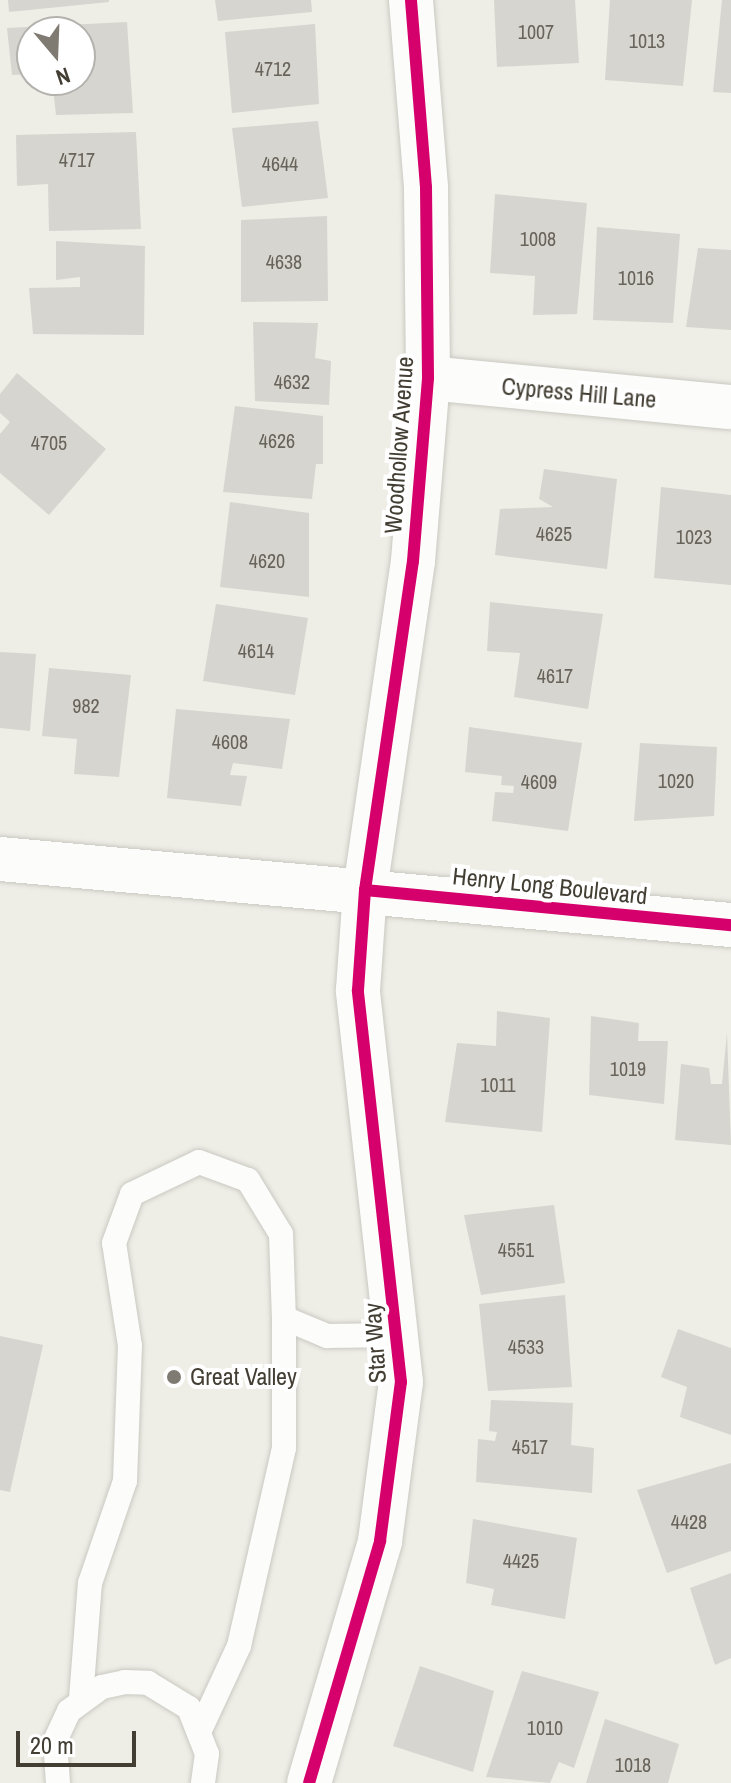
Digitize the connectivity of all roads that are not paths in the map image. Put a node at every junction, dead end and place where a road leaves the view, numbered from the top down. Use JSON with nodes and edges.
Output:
{"nodes":[{"id":1,"x":411,"y":0,"type":"edge"},
{"id":2,"x":428,"y":378,"type":"junction"},
{"id":3,"x":731,"y":407,"type":"edge"},
{"id":4,"x":0,"y":859,"type":"edge"},
{"id":5,"x":365,"y":890,"type":"junction"},
{"id":6,"x":731,"y":925,"type":"edge"},
{"id":7,"x":284,"y":1318,"type":"junction"},
{"id":8,"x":399,"y":1335,"type":"junction"},
{"id":9,"x":81,"y":1699,"type":"junction"},
{"id":10,"x":201,"y":1728,"type":"junction"},
{"id":11,"x":209,"y":1782,"type":"edge"},
{"id":12,"x":58,"y":1783,"type":"edge"},
{"id":13,"x":309,"y":1783,"type":"edge"}],
"edges":[{"from":1,"to":2,"type":"street","name":"Woodhollow Avenue"},
{"from":2,"to":3,"type":"street","name":"Cypress Hill Lane"},
{"from":2,"to":5,"type":"street","name":"Woodhollow Avenue"},
{"from":4,"to":5,"type":"street","name":"Henry Long Boulevard"},
{"from":5,"to":6,"type":"street","name":"Henry Long Boulevard"},
{"from":5,"to":8,"type":"street","name":"Star Way"},
{"from":7,"to":8,"type":"lane"},
{"from":7,"to":9,"type":"lane"},
{"from":7,"to":10,"type":"lane"},
{"from":8,"to":13,"type":"street","name":"Star Way"},
{"from":9,"to":10,"type":"lane"},
{"from":9,"to":12,"type":"lane"},
{"from":10,"to":11,"type":"lane"}]}
